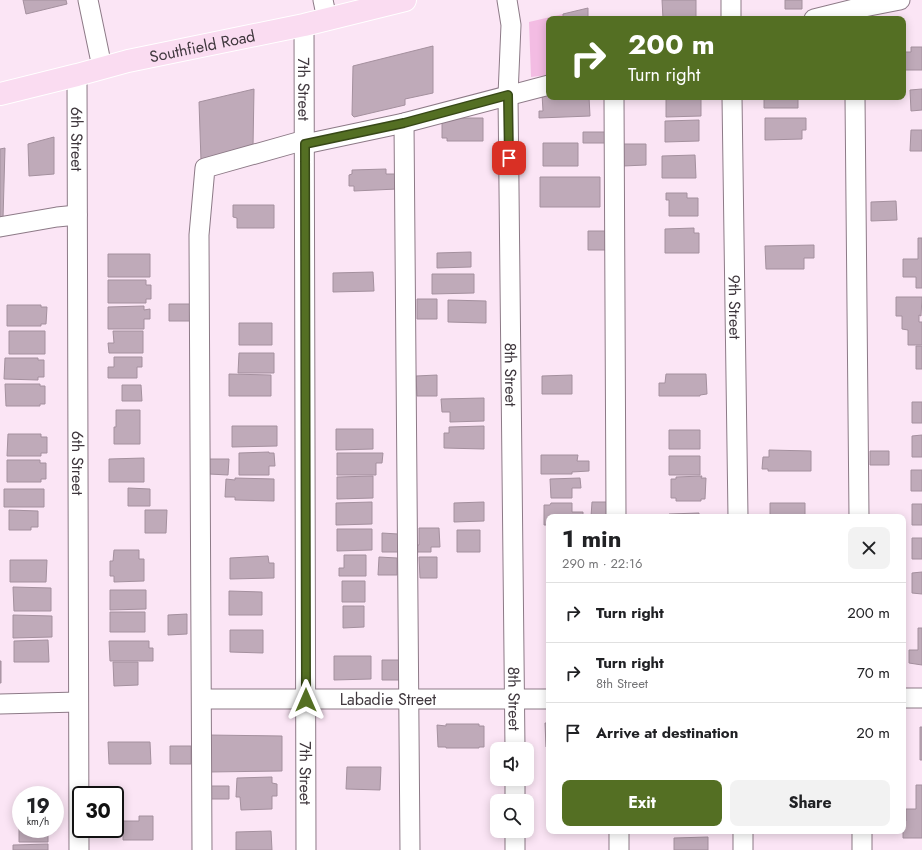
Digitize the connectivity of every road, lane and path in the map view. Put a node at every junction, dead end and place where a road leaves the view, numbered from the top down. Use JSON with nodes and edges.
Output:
{"nodes":[{"id":1,"x":88,"y":0,"type":"edge"},
{"id":2,"x":405,"y":0,"type":"edge"},
{"id":3,"x":507,"y":0,"type":"edge"},
{"id":4,"x":731,"y":0,"type":"edge"},
{"id":5,"x":900,"y":0,"type":"edge"},
{"id":6,"x":325,"y":10,"type":"edge"},
{"id":7,"x":854,"y":14,"type":"edge"},
{"id":8,"x":731,"y":16,"type":"edge"},
{"id":9,"x":838,"y":16,"type":"edge"},
{"id":10,"x":304,"y":25,"type":"junction"},
{"id":11,"x":102,"y":67,"type":"junction"},
{"id":12,"x":77,"y":75,"type":"junction"},
{"id":13,"x":546,"y":85,"type":"edge"},
{"id":14,"x":0,"y":94,"type":"edge"},
{"id":15,"x":508,"y":95,"type":"junction"},
{"id":16,"x":614,"y":100,"type":"edge"},
{"id":17,"x":732,"y":100,"type":"edge"},
{"id":18,"x":855,"y":100,"type":"edge"},
{"id":19,"x":404,"y":123,"type":"junction"},
{"id":20,"x":305,"y":142,"type":"junction"},
{"id":21,"x":77,"y":215,"type":"junction"},
{"id":22,"x":0,"y":226,"type":"edge"},
{"id":23,"x":616,"y":514,"type":"edge"},
{"id":24,"x":738,"y":514,"type":"edge"},
{"id":25,"x":859,"y":514,"type":"edge"},
{"id":26,"x":906,"y":698,"type":"edge"},
{"id":27,"x":922,"y":698,"type":"edge"},
{"id":28,"x":202,"y":699,"type":"junction"},
{"id":29,"x":410,"y":699,"type":"junction"},
{"id":30,"x":515,"y":699,"type":"junction"},
{"id":31,"x":546,"y":699,"type":"edge"},
{"id":32,"x":306,"y":700,"type":"junction"},
{"id":33,"x":78,"y":702,"type":"junction"},
{"id":34,"x":0,"y":704,"type":"edge"},
{"id":35,"x":515,"y":742,"type":"edge"},
{"id":36,"x":619,"y":834,"type":"edge"},
{"id":37,"x":743,"y":834,"type":"edge"},
{"id":38,"x":862,"y":834,"type":"edge"},
{"id":39,"x":515,"y":838,"type":"edge"},
{"id":40,"x":79,"y":850,"type":"edge"},
{"id":41,"x":202,"y":850,"type":"edge"},
{"id":42,"x":306,"y":850,"type":"edge"},
{"id":43,"x":410,"y":850,"type":"edge"},
{"id":44,"x":515,"y":850,"type":"edge"},
{"id":45,"x":619,"y":850,"type":"edge"},
{"id":46,"x":743,"y":850,"type":"edge"},
{"id":47,"x":862,"y":850,"type":"edge"}],
"edges":[{"from":1,"to":11,"type":"street"},
{"from":2,"to":6,"type":"main road","name":"Southfield Road"},
{"from":3,"to":15,"type":"street","name":"8th Street"},
{"from":4,"to":8,"type":"street"},
{"from":5,"to":7,"type":"street"},
{"from":6,"to":10,"type":"main road","name":"Southfield Road"},
{"from":7,"to":9,"type":"street"},
{"from":10,"to":11,"type":"main road","name":"Southfield Road"},
{"from":10,"to":20,"type":"street","name":"7th Street"},
{"from":11,"to":12,"type":"main road","name":"Southfield Road"},
{"from":12,"to":14,"type":"main road","name":"Southfield Road"},
{"from":12,"to":21,"type":"street","name":"6th Street"},
{"from":13,"to":15,"type":"street"},
{"from":15,"to":19,"type":"street"},
{"from":15,"to":30,"type":"street","name":"8th Street"},
{"from":16,"to":23,"type":"street"},
{"from":17,"to":24,"type":"street","name":"9th Street"},
{"from":18,"to":25,"type":"street"},
{"from":19,"to":20,"type":"street"},
{"from":19,"to":29,"type":"street"},
{"from":20,"to":28,"type":"street"},
{"from":20,"to":32,"type":"street","name":"7th Street"},
{"from":21,"to":22,"type":"street"},
{"from":21,"to":33,"type":"street","name":"6th Street"},
{"from":26,"to":27,"type":"street"},
{"from":28,"to":32,"type":"street","name":"Labadie Street"},
{"from":28,"to":41,"type":"street"},
{"from":29,"to":30,"type":"street","name":"Labadie Street"},
{"from":29,"to":32,"type":"street","name":"Labadie Street"},
{"from":29,"to":43,"type":"street"},
{"from":30,"to":31,"type":"street","name":"Labadie Street"},
{"from":30,"to":35,"type":"street","name":"8th Street"},
{"from":32,"to":42,"type":"street","name":"7th Street"},
{"from":33,"to":34,"type":"street"},
{"from":33,"to":40,"type":"street","name":"6th Street"},
{"from":36,"to":45,"type":"street"},
{"from":37,"to":46,"type":"street"},
{"from":38,"to":47,"type":"street"},
{"from":39,"to":44,"type":"street"}]}
